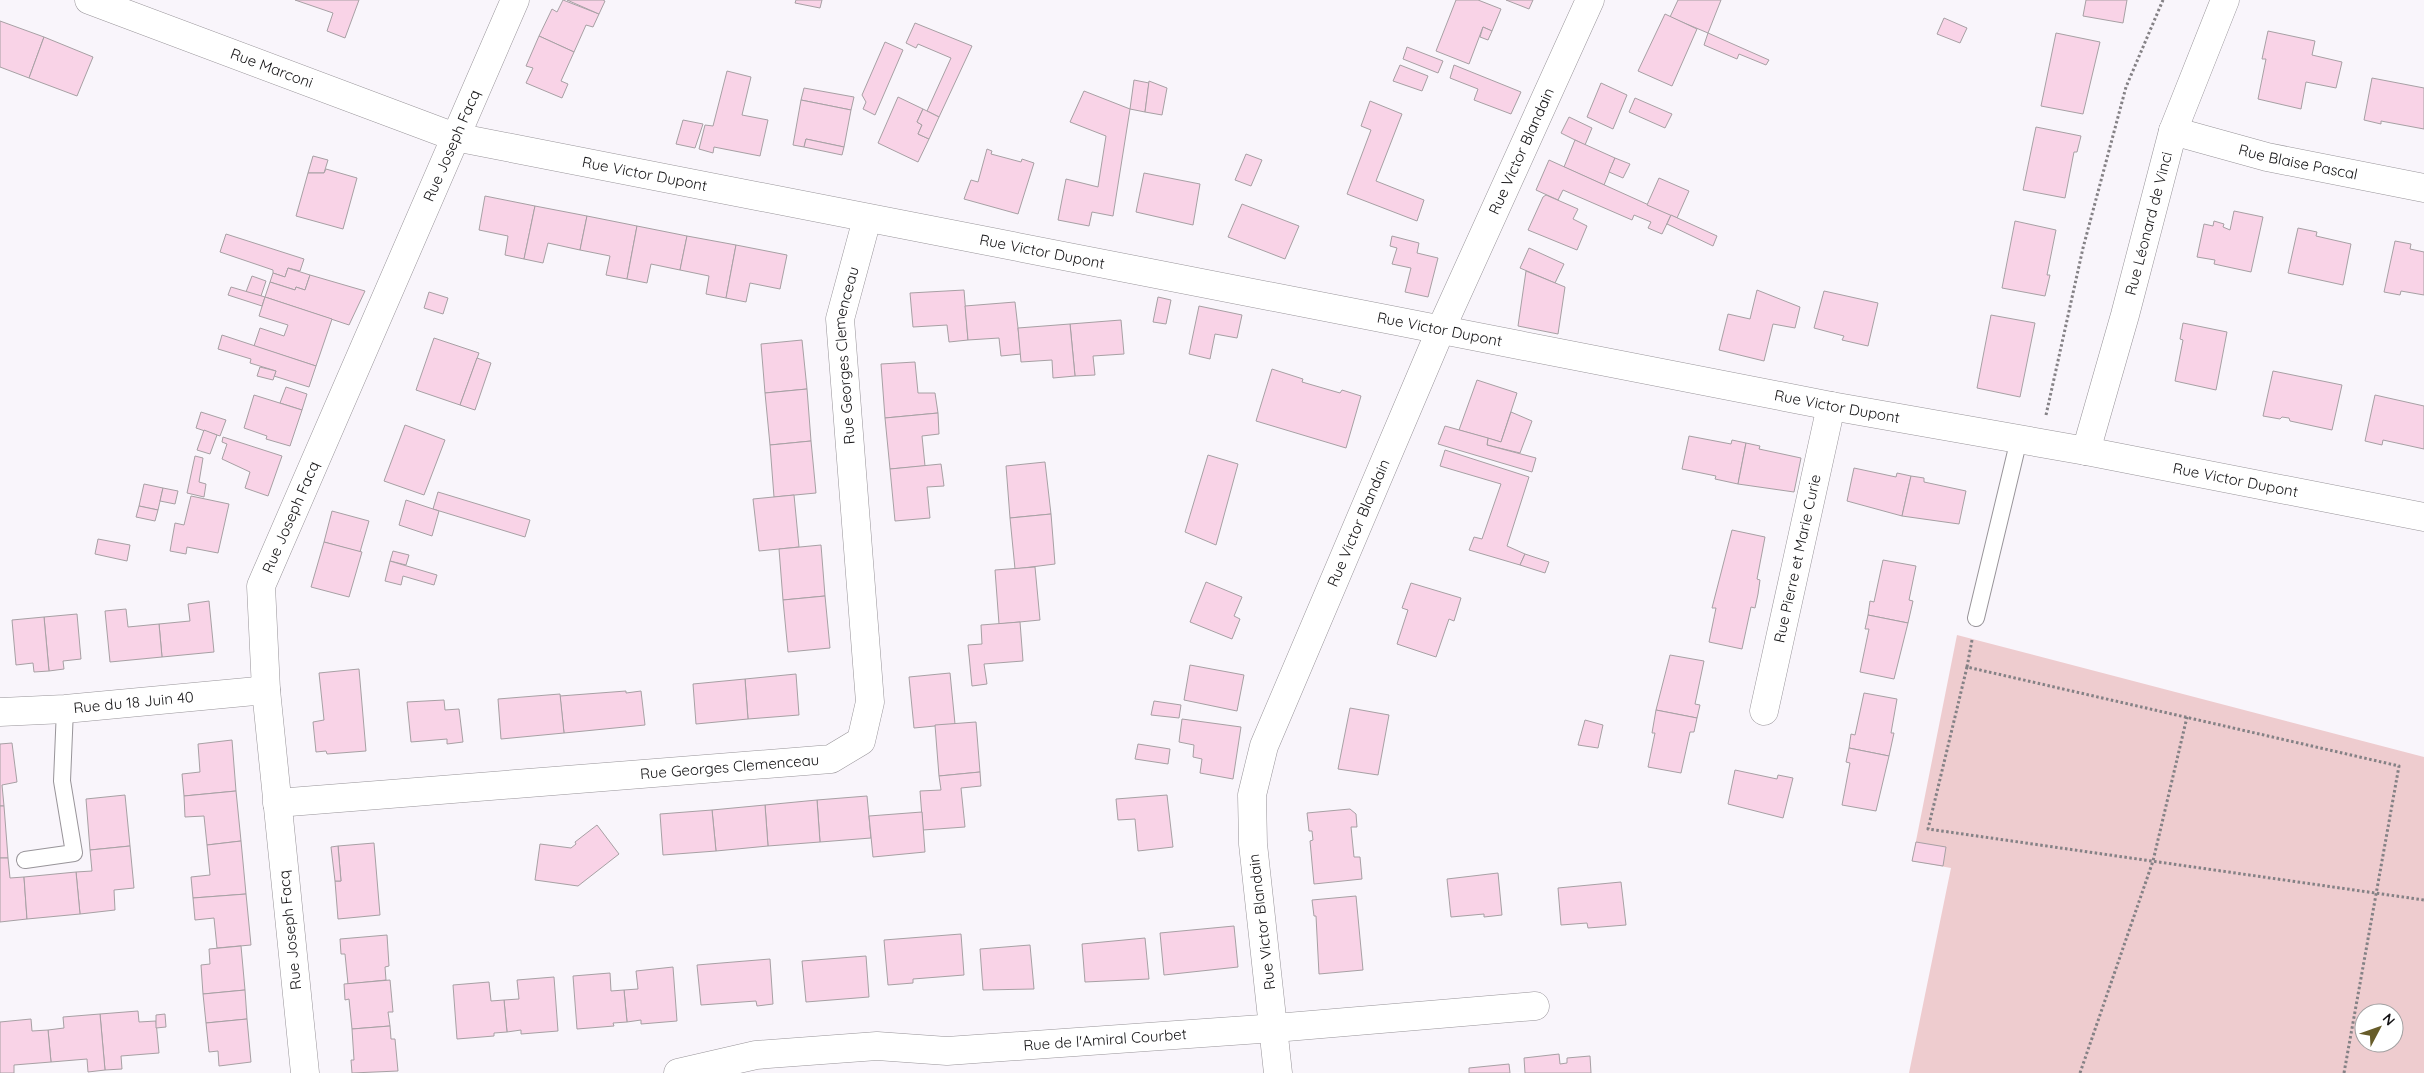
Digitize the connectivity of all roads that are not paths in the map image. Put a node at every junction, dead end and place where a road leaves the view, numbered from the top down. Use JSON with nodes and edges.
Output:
{"nodes":[{"id":1,"x":89,"y":0,"type":"edge"},
{"id":2,"x":515,"y":0,"type":"edge"},
{"id":3,"x":1590,"y":0,"type":"edge"},
{"id":4,"x":2225,"y":0,"type":"edge"},
{"id":5,"x":2172,"y":131,"type":"junction"},
{"id":6,"x":455,"y":137,"type":"junction"},
{"id":7,"x":2424,"y":188,"type":"edge"},
{"id":8,"x":867,"y":219,"type":"junction"},
{"id":9,"x":1441,"y":329,"type":"junction"},
{"id":10,"x":1832,"y":406,"type":"junction"},
{"id":11,"x":2029,"y":441,"type":"junction"},
{"id":12,"x":2086,"y":451,"type":"junction"},
{"id":13,"x":2424,"y":517,"type":"edge"},
{"id":14,"x":1976,"y":618,"type":"road end"},
{"id":15,"x":266,"y":690,"type":"junction"},
{"id":16,"x":64,"y":709,"type":"junction"},
{"id":17,"x":1764,"y":711,"type":"dead end"},
{"id":18,"x":0,"y":712,"type":"edge"},
{"id":19,"x":277,"y":803,"type":"junction"},
{"id":20,"x":25,"y":860,"type":"dead end"},
{"id":21,"x":1535,"y":1006,"type":"dead end"},
{"id":22,"x":1275,"y":1028,"type":"junction"},
{"id":23,"x":305,"y":1073,"type":"edge"},
{"id":24,"x":678,"y":1073,"type":"edge"},
{"id":25,"x":1278,"y":1073,"type":"edge"}],
"edges":[{"from":1,"to":6,"type":"street","name":"Rue Marconi"},
{"from":2,"to":6,"type":"street","name":"Rue Joseph Facq"},
{"from":3,"to":9,"type":"street","name":"Rue Victor Blandain"},
{"from":4,"to":5,"type":"street","name":"Rue Léonard de Vinci"},
{"from":5,"to":7,"type":"street","name":"Rue Blaise Pascal"},
{"from":5,"to":12,"type":"street","name":"Rue Léonard de Vinci"},
{"from":6,"to":8,"type":"street","name":"Rue Victor Dupont"},
{"from":6,"to":15,"type":"street","name":"Rue Joseph Facq"},
{"from":8,"to":9,"type":"street","name":"Rue Victor Dupont"},
{"from":8,"to":19,"type":"street","name":"Rue Georges Clemenceau"},
{"from":9,"to":10,"type":"street","name":"Rue Victor Dupont"},
{"from":9,"to":22,"type":"street","name":"Rue Victor Blandain"},
{"from":10,"to":11,"type":"street","name":"Rue Victor Dupont"},
{"from":10,"to":17,"type":"street","name":"Rue Pierre et Marie Curie"},
{"from":11,"to":12,"type":"street","name":"Rue Victor Dupont"},
{"from":11,"to":14,"type":"lane"},
{"from":12,"to":13,"type":"street","name":"Rue Victor Dupont"},
{"from":15,"to":16,"type":"street","name":"Rue du 18 Juin 40"},
{"from":15,"to":19,"type":"street","name":"Rue Joseph Facq"},
{"from":16,"to":18,"type":"street","name":"Rue du 18 Juin 40"},
{"from":16,"to":20,"type":"lane"},
{"from":19,"to":23,"type":"street","name":"Rue Joseph Facq"},
{"from":21,"to":22,"type":"street","name":"Rue de l'Amiral Courbet"},
{"from":22,"to":24,"type":"street","name":"Rue de l'Amiral Courbet"},
{"from":22,"to":25,"type":"street","name":"Rue Victor Blandain"}]}
